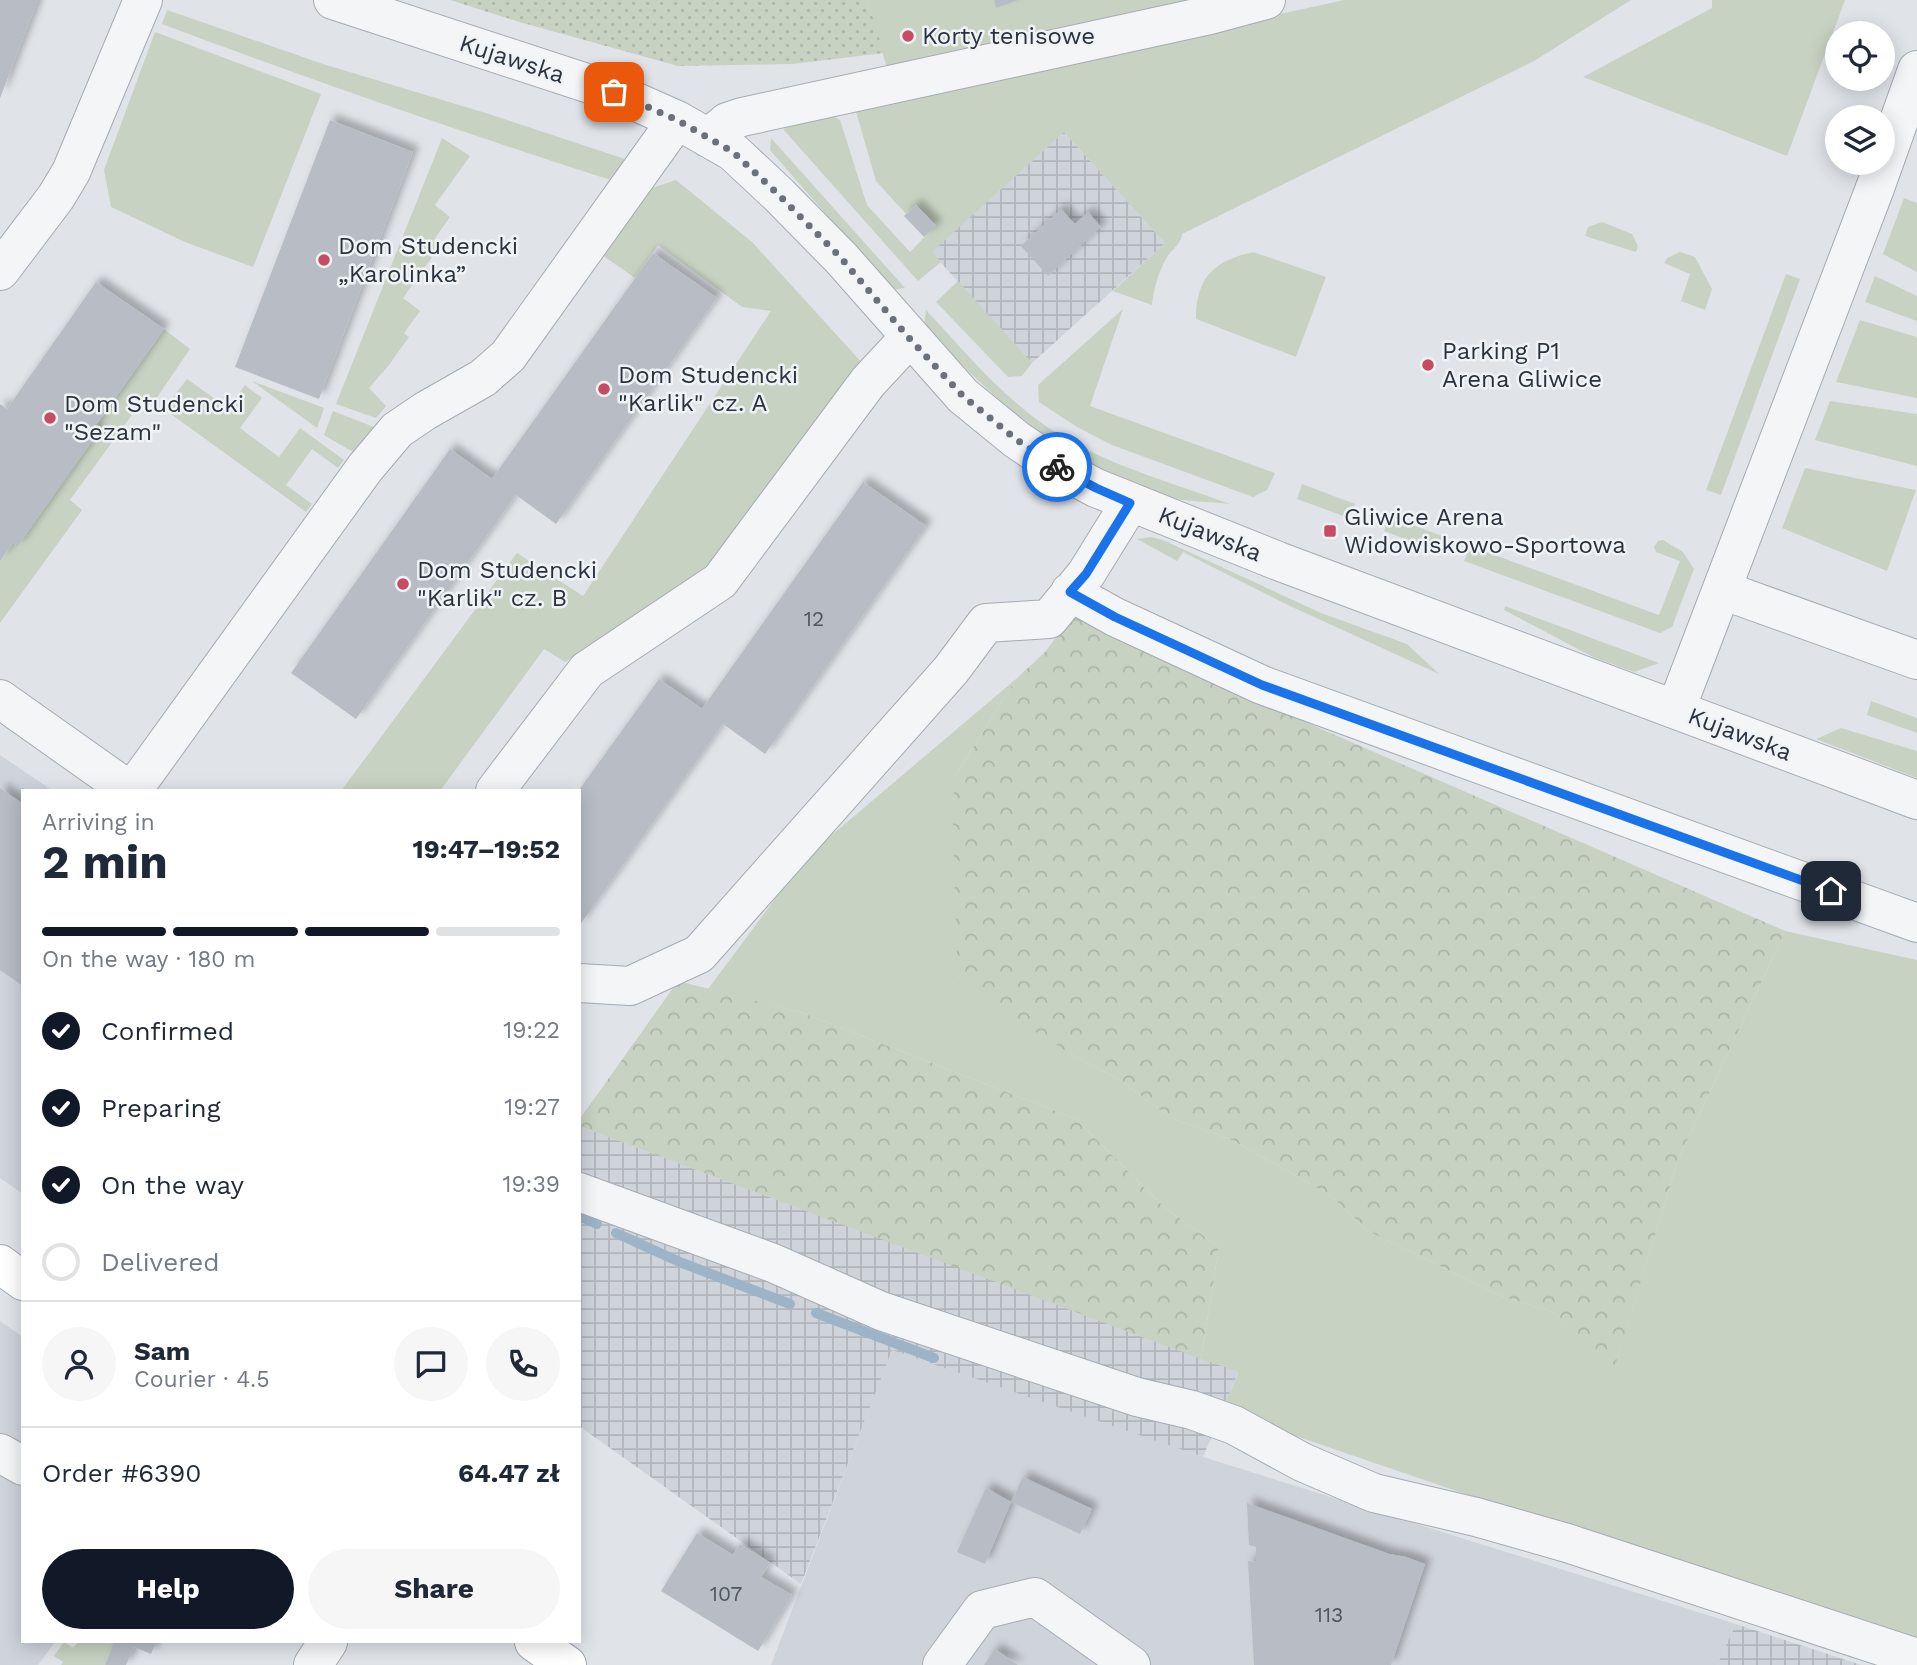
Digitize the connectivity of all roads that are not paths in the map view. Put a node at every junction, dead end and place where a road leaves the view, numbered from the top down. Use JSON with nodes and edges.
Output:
{"nodes":[{"id":1,"x":143,"y":0,"type":"edge"},
{"id":2,"x":333,"y":0,"type":"edge"},
{"id":3,"x":1266,"y":0,"type":"edge"},
{"id":4,"x":1917,"y":70,"type":"edge"},
{"id":5,"x":692,"y":129,"type":"junction"},
{"id":6,"x":0,"y":271,"type":"edge"},
{"id":7,"x":909,"y":338,"type":"junction"},
{"id":8,"x":1130,"y":503,"type":"junction"},
{"id":9,"x":1722,"y":590,"type":"junction"},
{"id":10,"x":1070,"y":592,"type":"junction"},
{"id":11,"x":1917,"y":660,"type":"edge"},
{"id":12,"x":0,"y":699,"type":"edge"},
{"id":13,"x":1676,"y":709,"type":"junction"},
{"id":14,"x":128,"y":789,"type":"edge"},
{"id":15,"x":132,"y":789,"type":"edge"},
{"id":16,"x":497,"y":789,"type":"edge"},
{"id":17,"x":1917,"y":800,"type":"edge"},
{"id":18,"x":1917,"y":923,"type":"edge"},
{"id":19,"x":581,"y":983,"type":"edge"},
{"id":20,"x":581,"y":1193,"type":"edge"},
{"id":21,"x":0,"y":1264,"type":"edge"},
{"id":22,"x":21,"y":1280,"type":"edge"},
{"id":23,"x":0,"y":1454,"type":"edge"},
{"id":24,"x":21,"y":1465,"type":"edge"},
{"id":25,"x":327,"y":1643,"type":"edge"},
{"id":26,"x":535,"y":1643,"type":"edge"},
{"id":27,"x":1917,"y":1658,"type":"edge"},
{"id":28,"x":313,"y":1665,"type":"edge"},
{"id":29,"x":567,"y":1665,"type":"edge"},
{"id":30,"x":942,"y":1665,"type":"edge"},
{"id":31,"x":1131,"y":1665,"type":"edge"}],
"edges":[{"from":1,"to":6,"type":"street"},
{"from":2,"to":5,"type":"street","name":"Kujawska"},
{"from":3,"to":5,"type":"street"},
{"from":4,"to":9,"type":"street"},
{"from":5,"to":7,"type":"street","name":"Kujawska"},
{"from":5,"to":15,"type":"street"},
{"from":7,"to":8,"type":"street","name":"Kujawska"},
{"from":7,"to":16,"type":"street"},
{"from":8,"to":10,"type":"street"},
{"from":8,"to":13,"type":"street","name":"Kujawska"},
{"from":9,"to":11,"type":"street"},
{"from":9,"to":13,"type":"street"},
{"from":10,"to":18,"type":"street"},
{"from":10,"to":19,"type":"street"},
{"from":12,"to":14,"type":"street"},
{"from":13,"to":17,"type":"street","name":"Kujawska"},
{"from":20,"to":27,"type":"street"},
{"from":21,"to":22,"type":"main road"},
{"from":23,"to":24,"type":"street"},
{"from":25,"to":28,"type":"street"},
{"from":26,"to":29,"type":"main road"},
{"from":30,"to":31,"type":"street"}]}
